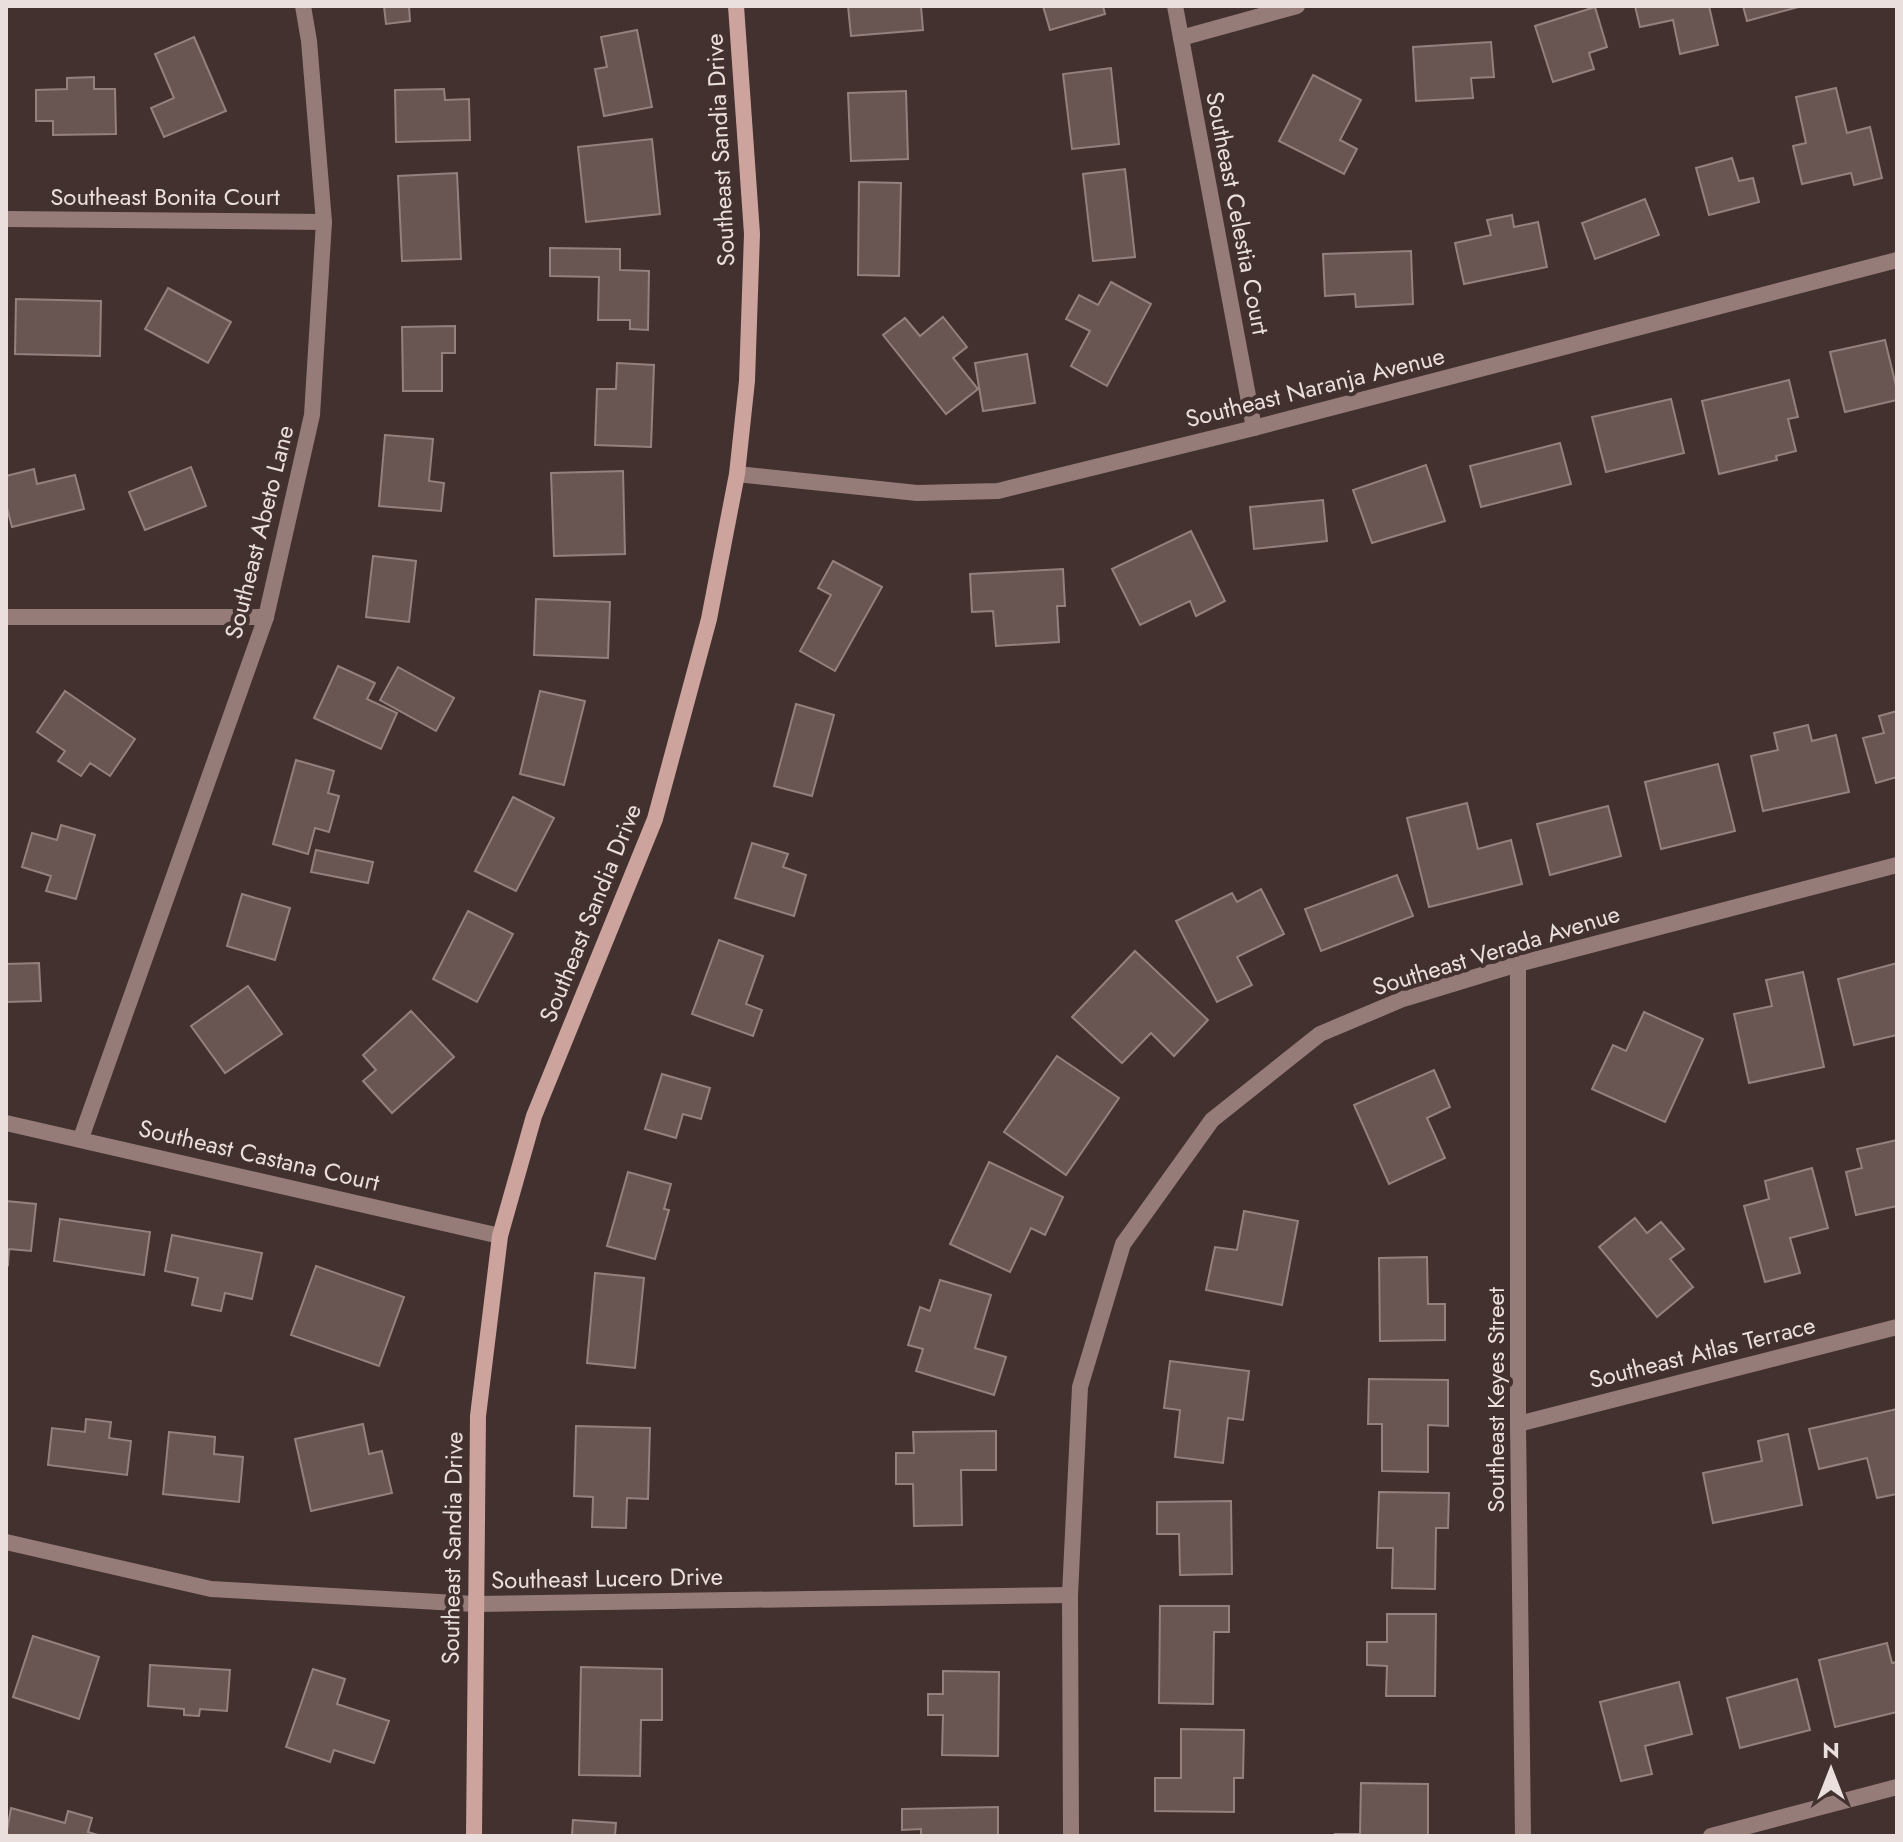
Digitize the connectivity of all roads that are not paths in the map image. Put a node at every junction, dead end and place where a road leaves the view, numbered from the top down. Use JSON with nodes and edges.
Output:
{"nodes":[{"id":1,"x":303,"y":6,"type":"edge"},
{"id":2,"x":736,"y":6,"type":"edge"},
{"id":3,"x":1175,"y":6,"type":"edge"},
{"id":4,"x":1297,"y":6,"type":"edge"},
{"id":5,"x":1181,"y":38,"type":"junction"},
{"id":6,"x":6,"y":219,"type":"edge"},
{"id":7,"x":324,"y":222,"type":"junction"},
{"id":8,"x":1897,"y":260,"type":"edge"},
{"id":9,"x":1254,"y":428,"type":"junction"},
{"id":10,"x":737,"y":474,"type":"junction"},
{"id":11,"x":6,"y":617,"type":"edge"},
{"id":12,"x":266,"y":617,"type":"junction"},
{"id":13,"x":1897,"y":865,"type":"edge"},
{"id":14,"x":1518,"y":964,"type":"junction"},
{"id":15,"x":6,"y":1123,"type":"edge"},
{"id":16,"x":81,"y":1138,"type":"junction"},
{"id":17,"x":500,"y":1236,"type":"junction"},
{"id":18,"x":1897,"y":1327,"type":"edge"},
{"id":19,"x":1518,"y":1424,"type":"junction"},
{"id":20,"x":6,"y":1542,"type":"edge"},
{"id":21,"x":1070,"y":1595,"type":"junction"},
{"id":22,"x":474,"y":1604,"type":"junction"},
{"id":23,"x":1897,"y":1787,"type":"edge"},
{"id":24,"x":474,"y":1836,"type":"edge"},
{"id":25,"x":1071,"y":1836,"type":"edge"},
{"id":26,"x":1523,"y":1836,"type":"edge"},
{"id":27,"x":1711,"y":1836,"type":"edge"}],
"edges":[{"from":1,"to":7,"type":"street","name":"Southeast Abeto Lane"},
{"from":2,"to":10,"type":"street","name":"Southeast Sandia Drive"},
{"from":3,"to":5,"type":"street","name":"Southeast Celestia Court"},
{"from":4,"to":5,"type":"street"},
{"from":5,"to":9,"type":"street","name":"Southeast Celestia Court"},
{"from":6,"to":7,"type":"street","name":"Southeast Bonita Court"},
{"from":7,"to":12,"type":"street","name":"Southeast Abeto Lane"},
{"from":8,"to":9,"type":"street","name":"Southeast Naranja Avenue"},
{"from":9,"to":10,"type":"street","name":"Southeast Naranja Avenue"},
{"from":10,"to":17,"type":"street","name":"Southeast Sandia Drive"},
{"from":11,"to":12,"type":"street"},
{"from":12,"to":16,"type":"street","name":"Southeast Abeto Lane"},
{"from":13,"to":14,"type":"street","name":"Southeast Verada Avenue"},
{"from":14,"to":19,"type":"street","name":"Southeast Keyes Street"},
{"from":14,"to":21,"type":"street","name":"Southeast Verada Avenue"},
{"from":15,"to":16,"type":"street","name":"Southeast Castana Court"},
{"from":16,"to":17,"type":"street","name":"Southeast Castana Court"},
{"from":17,"to":22,"type":"street","name":"Southeast Sandia Drive"},
{"from":18,"to":19,"type":"street","name":"Southeast Atlas Terrace"},
{"from":19,"to":26,"type":"street","name":"Southeast Keyes Street"},
{"from":20,"to":22,"type":"street","name":"Southeast Lucero Drive"},
{"from":21,"to":22,"type":"street","name":"Southeast Lucero Drive"},
{"from":21,"to":25,"type":"street","name":"Southeast Verada Avenue"},
{"from":22,"to":24,"type":"street","name":"Southeast Sandia Drive"},
{"from":23,"to":27,"type":"street"}]}
